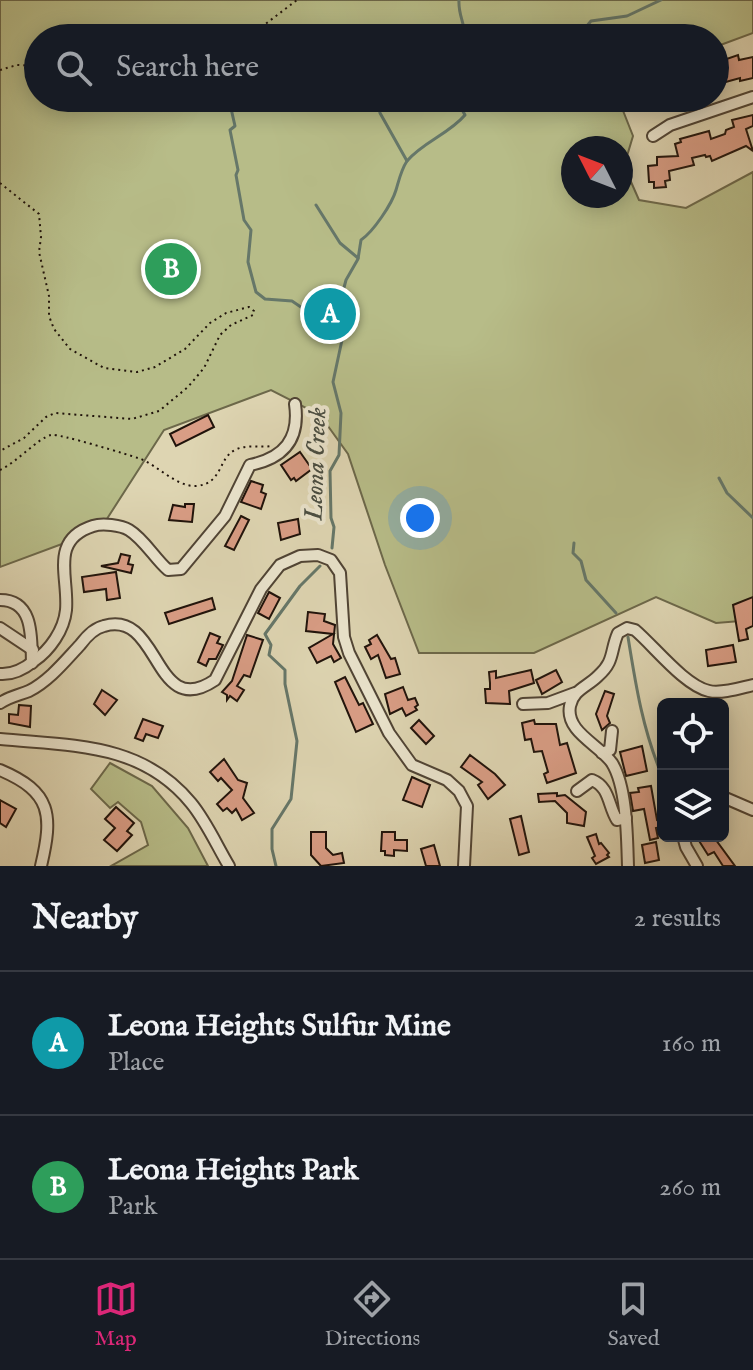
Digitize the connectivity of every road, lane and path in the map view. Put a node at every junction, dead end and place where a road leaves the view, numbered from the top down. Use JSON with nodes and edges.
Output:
{"nodes":[{"id":1,"x":297,"y":0,"type":"edge"},
{"id":2,"x":265,"y":24,"type":"edge"},
{"id":3,"x":24,"y":65,"type":"edge"},
{"id":4,"x":0,"y":70,"type":"edge"},
{"id":5,"x":753,"y":97,"type":"edge"},
{"id":6,"x":729,"y":105,"type":"edge"},
{"id":7,"x":709,"y":112,"type":"edge"},
{"id":8,"x":653,"y":136,"type":"dead end"},
{"id":9,"x":0,"y":183,"type":"edge"},
{"id":10,"x":295,"y":404,"type":"dead end"},
{"id":11,"x":274,"y":445,"type":"dead end"},
{"id":12,"x":0,"y":451,"type":"edge"},
{"id":13,"x":0,"y":470,"type":"edge"},
{"id":14,"x":0,"y":600,"type":"edge"},
{"id":15,"x":0,"y":628,"type":"edge"},
{"id":16,"x":33,"y":650,"type":"junction"},
{"id":17,"x":32,"y":663,"type":"junction"},
{"id":18,"x":0,"y":674,"type":"edge"},
{"id":19,"x":753,"y":685,"type":"edge"},
{"id":20,"x":575,"y":693,"type":"junction"},
{"id":21,"x":0,"y":703,"type":"edge"},
{"id":22,"x":523,"y":704,"type":"dead end"},
{"id":23,"x":612,"y":731,"type":"dead end"},
{"id":24,"x":0,"y":739,"type":"edge"},
{"id":25,"x":602,"y":753,"type":"junction"},
{"id":26,"x":0,"y":770,"type":"edge"},
{"id":27,"x":577,"y":791,"type":"dead end"},
{"id":28,"x":729,"y":800,"type":"edge"},
{"id":29,"x":753,"y":810,"type":"edge"},
{"id":30,"x":626,"y":818,"type":"junction"},
{"id":31,"x":685,"y":842,"type":"edge"},
{"id":32,"x":41,"y":866,"type":"edge"},
{"id":33,"x":229,"y":866,"type":"edge"},
{"id":34,"x":464,"y":866,"type":"edge"},
{"id":35,"x":628,"y":866,"type":"edge"},
{"id":36,"x":697,"y":866,"type":"edge"}],
"edges":[{"from":1,"to":2,"type":"path"},
{"from":3,"to":4,"type":"path"},
{"from":5,"to":6,"type":"street"},
{"from":7,"to":8,"type":"street"},
{"from":9,"to":12,"type":"path"},
{"from":10,"to":17,"type":"street"},
{"from":11,"to":13,"type":"path"},
{"from":14,"to":16,"type":"street"},
{"from":15,"to":16,"type":"street"},
{"from":16,"to":17,"type":"street"},
{"from":17,"to":18,"type":"street"},
{"from":19,"to":20,"type":"street"},
{"from":20,"to":22,"type":"street"},
{"from":20,"to":25,"type":"street"},
{"from":21,"to":34,"type":"street"},
{"from":23,"to":25,"type":"street"},
{"from":24,"to":33,"type":"street"},
{"from":25,"to":30,"type":"street"},
{"from":26,"to":32,"type":"street"},
{"from":27,"to":30,"type":"street"},
{"from":28,"to":29,"type":"street"},
{"from":30,"to":35,"type":"street"},
{"from":31,"to":36,"type":"street"}]}
